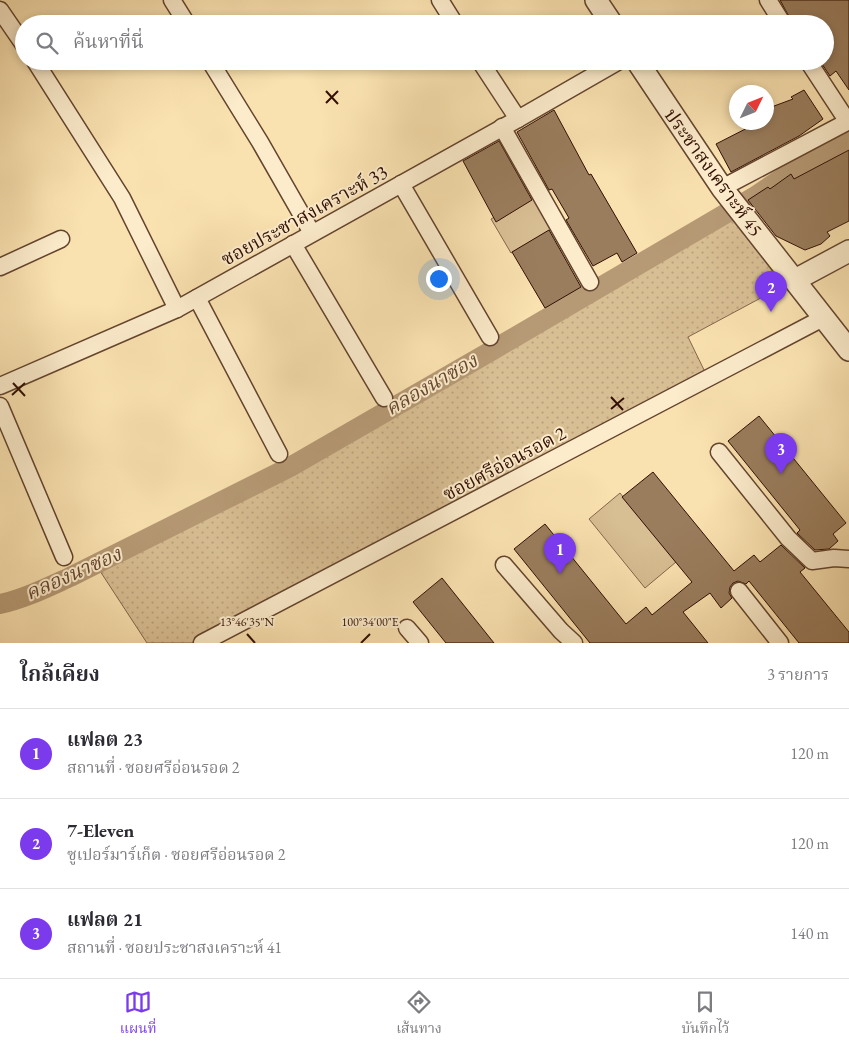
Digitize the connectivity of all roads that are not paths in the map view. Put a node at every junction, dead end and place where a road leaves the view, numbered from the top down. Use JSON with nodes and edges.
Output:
{"nodes":[{"id":1,"x":172,"y":0,"type":"edge"},
{"id":2,"x":440,"y":0,"type":"edge"},
{"id":3,"x":596,"y":0,"type":"edge"},
{"id":4,"x":768,"y":0,"type":"edge"},
{"id":5,"x":0,"y":10,"type":"edge"},
{"id":6,"x":181,"y":15,"type":"edge"},
{"id":7,"x":449,"y":15,"type":"edge"},
{"id":8,"x":606,"y":15,"type":"edge"},
{"id":9,"x":778,"y":15,"type":"edge"},
{"id":10,"x":15,"y":32,"type":"edge"},
{"id":11,"x":41,"y":70,"type":"edge"},
{"id":12,"x":216,"y":70,"type":"edge"},
{"id":13,"x":486,"y":70,"type":"edge"},
{"id":14,"x":603,"y":70,"type":"edge"},
{"id":15,"x":643,"y":70,"type":"edge"},
{"id":16,"x":814,"y":70,"type":"edge"},
{"id":17,"x":518,"y":119,"type":"junction"},
{"id":18,"x":848,"y":122,"type":"edge"},
{"id":19,"x":502,"y":128,"type":"junction"},
{"id":20,"x":401,"y":184,"type":"junction"},
{"id":21,"x":722,"y":188,"type":"junction"},
{"id":22,"x":312,"y":233,"type":"junction"},
{"id":23,"x":61,"y":239,"type":"dead end"},
{"id":24,"x":293,"y":244,"type":"junction"},
{"id":25,"x":849,"y":251,"type":"edge"},
{"id":26,"x":0,"y":266,"type":"edge"},
{"id":27,"x":795,"y":280,"type":"junction"},
{"id":28,"x":590,"y":282,"type":"dead end"},
{"id":29,"x":197,"y":298,"type":"junction"},
{"id":30,"x":177,"y":309,"type":"junction"},
{"id":31,"x":823,"y":318,"type":"junction"},
{"id":32,"x":490,"y":337,"type":"dead end"},
{"id":33,"x":849,"y":350,"type":"edge"},
{"id":34,"x":0,"y":386,"type":"edge"},
{"id":35,"x":384,"y":398,"type":"dead end"},
{"id":36,"x":0,"y":406,"type":"edge"},
{"id":37,"x":719,"y":452,"type":"dead end"},
{"id":38,"x":279,"y":454,"type":"dead end"},
{"id":39,"x":64,"y":557,"type":"dead end"},
{"id":40,"x":849,"y":558,"type":"edge"},
{"id":41,"x":504,"y":565,"type":"dead end"},
{"id":42,"x":739,"y":591,"type":"dead end"},
{"id":43,"x":407,"y":628,"type":"dead end"},
{"id":44,"x":202,"y":643,"type":"edge"},
{"id":45,"x":420,"y":643,"type":"edge"},
{"id":46,"x":574,"y":643,"type":"edge"},
{"id":47,"x":780,"y":643,"type":"edge"}],
"edges":[{"from":1,"to":6,"type":"street"},
{"from":2,"to":7,"type":"street"},
{"from":3,"to":8,"type":"street"},
{"from":4,"to":9,"type":"street"},
{"from":5,"to":10,"type":"street"},
{"from":11,"to":30,"type":"street"},
{"from":12,"to":22,"type":"street"},
{"from":13,"to":17,"type":"street"},
{"from":14,"to":17,"type":"street","name":"ซอยประชาสงเคราะห์ 33"},
{"from":15,"to":21,"type":"street","name":"ประชาสงเคราะห์ 45"},
{"from":16,"to":18,"type":"street"},
{"from":17,"to":19,"type":"street","name":"ซอยประชาสงเคราะห์ 33"},
{"from":18,"to":21,"type":"street"},
{"from":19,"to":20,"type":"street","name":"ซอยประชาสงเคราะห์ 33"},
{"from":19,"to":28,"type":"street"},
{"from":20,"to":22,"type":"street","name":"ซอยประชาสงเคราะห์ 33"},
{"from":20,"to":32,"type":"street"},
{"from":21,"to":27,"type":"street","name":"ประชาสงเคราะห์ 45"},
{"from":22,"to":24,"type":"street","name":"ซอยประชาสงเคราะห์ 33"},
{"from":23,"to":26,"type":"street"},
{"from":24,"to":29,"type":"street","name":"ซอยประชาสงเคราะห์ 33"},
{"from":24,"to":35,"type":"street"},
{"from":25,"to":27,"type":"street"},
{"from":27,"to":31,"type":"street","name":"ประชาสงเคราะห์ 45"},
{"from":29,"to":30,"type":"street","name":"ซอยประชาสงเคราะห์ 33"},
{"from":29,"to":38,"type":"street"},
{"from":30,"to":34,"type":"street","name":"ซอยประชาสงเคราะห์ 33"},
{"from":31,"to":33,"type":"street","name":"ประชาสงเคราะห์ 45"},
{"from":31,"to":44,"type":"street","name":"ซอยศรีอ่อนรอด 2"},
{"from":36,"to":39,"type":"street"},
{"from":37,"to":40,"type":"street"},
{"from":41,"to":46,"type":"street"},
{"from":42,"to":47,"type":"street"},
{"from":43,"to":45,"type":"street"}]}
